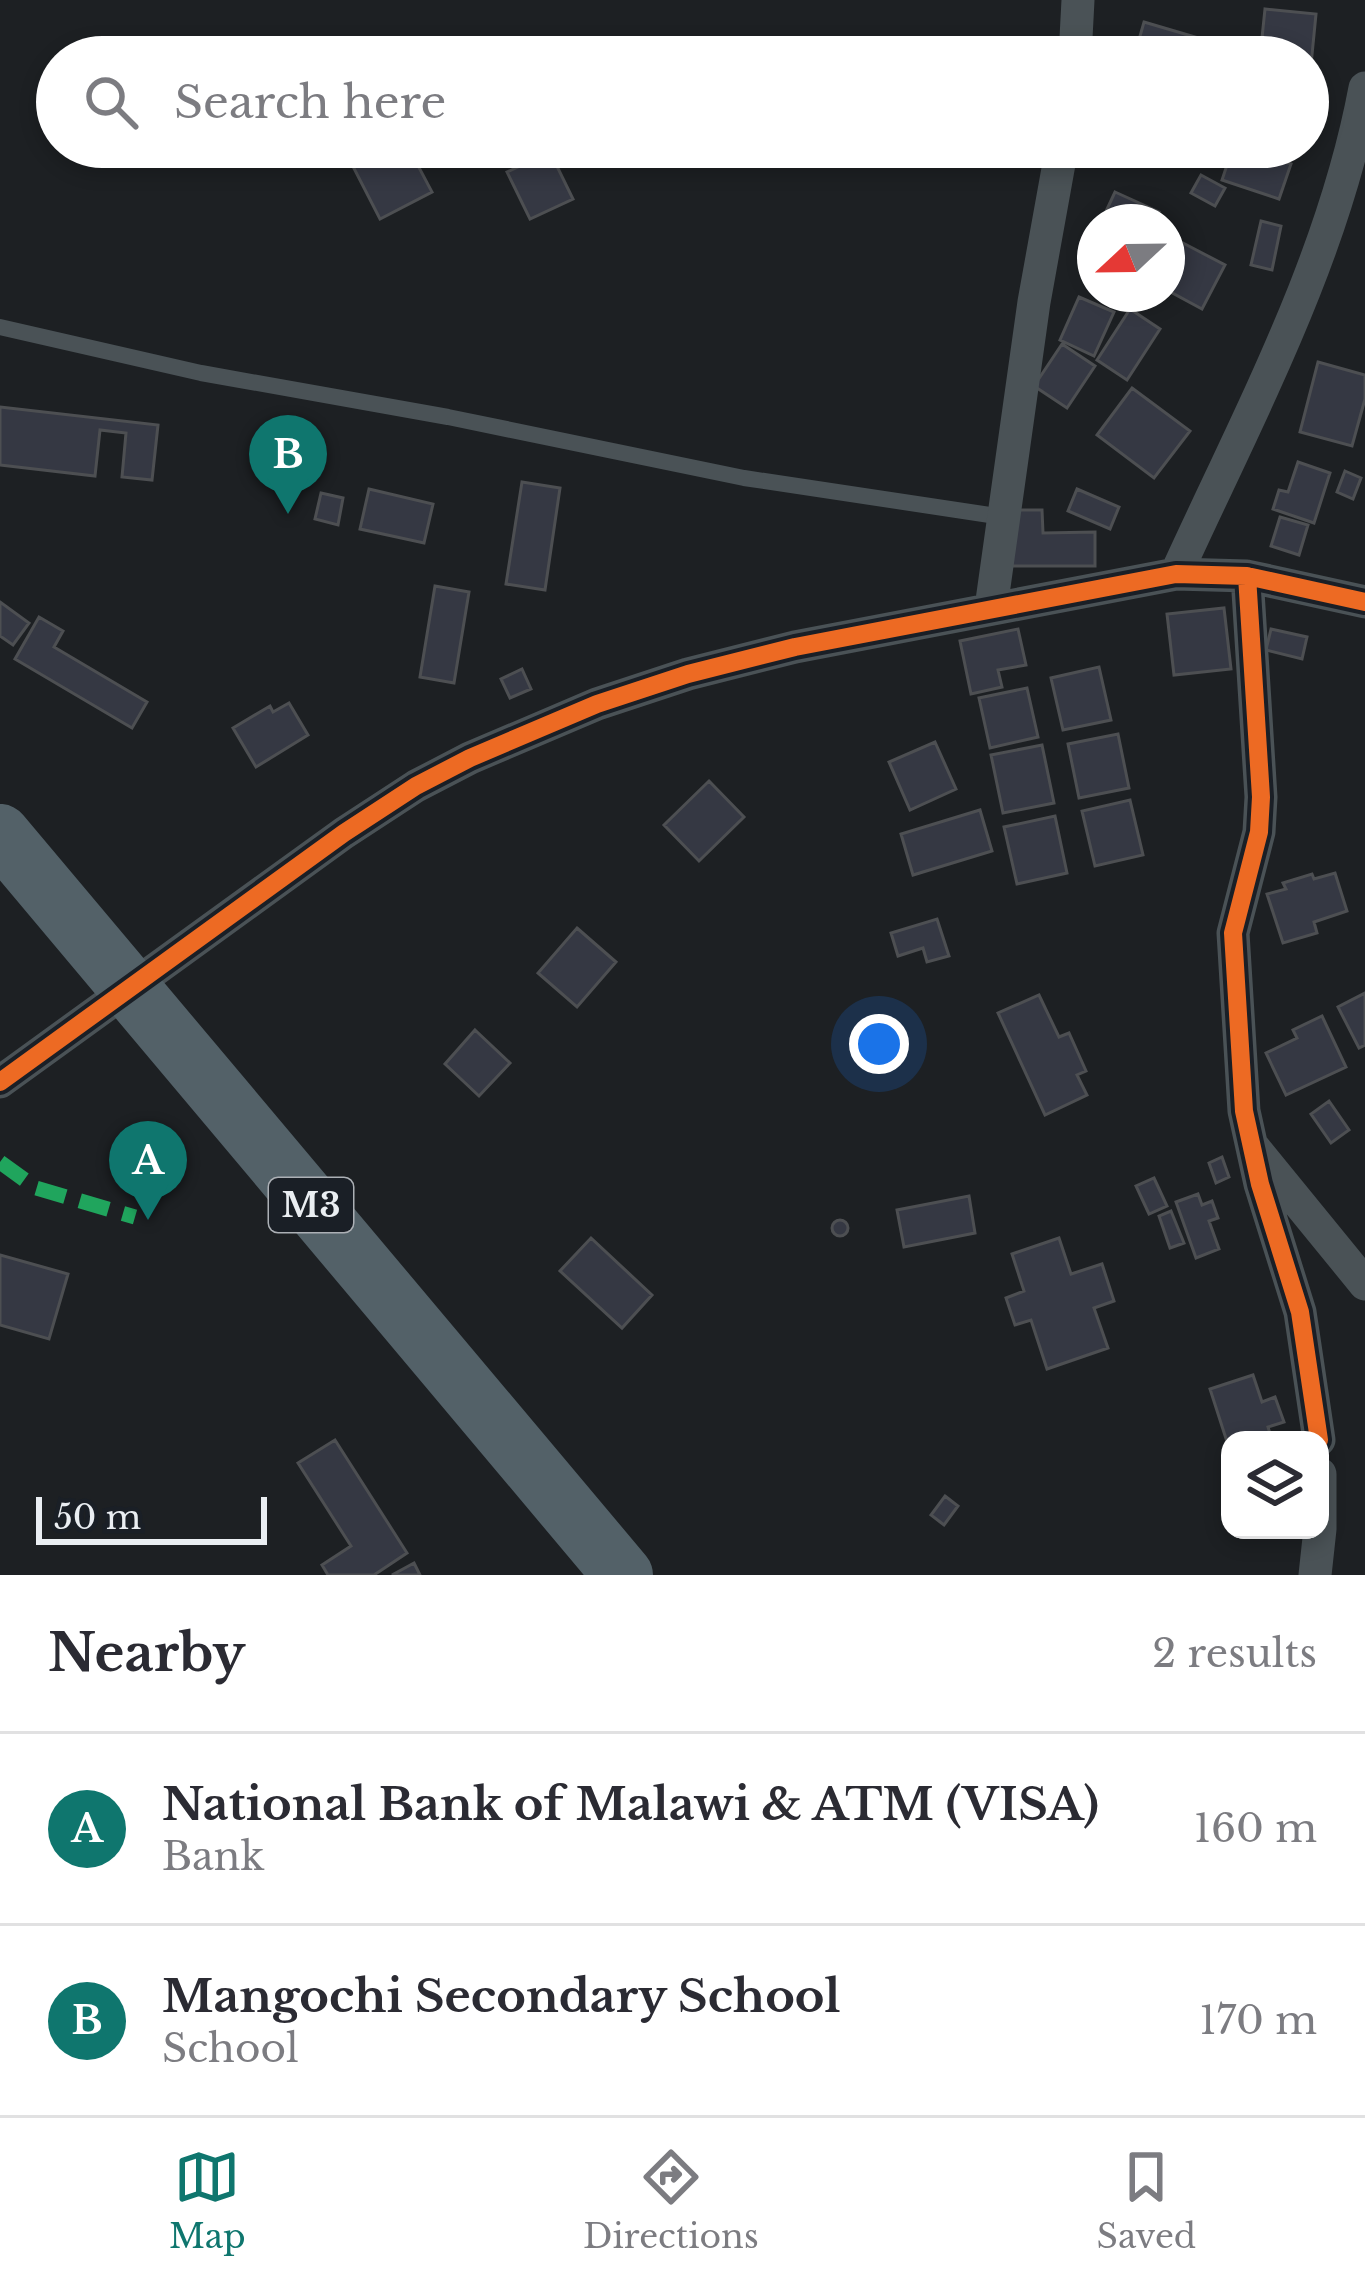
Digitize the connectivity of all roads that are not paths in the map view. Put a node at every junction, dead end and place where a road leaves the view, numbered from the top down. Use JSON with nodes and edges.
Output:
{"nodes":[{"id":1,"x":1078,"y":0,"type":"edge"},
{"id":2,"x":1076,"y":36,"type":"edge"},
{"id":3,"x":1365,"y":88,"type":"edge"},
{"id":4,"x":1058,"y":168,"type":"edge"},
{"id":5,"x":0,"y":328,"type":"edge"},
{"id":6,"x":1003,"y":517,"type":"junction"},
{"id":7,"x":1176,"y":574,"type":"junction"},
{"id":8,"x":1247,"y":576,"type":"junction"},
{"id":9,"x":1365,"y":602,"type":"edge"},
{"id":10,"x":991,"y":608,"type":"junction"},
{"id":11,"x":0,"y":834,"type":"edge"},
{"id":12,"x":130,"y":988,"type":"junction"},
{"id":13,"x":0,"y":1082,"type":"edge"},
{"id":14,"x":1249,"y":1142,"type":"junction"},
{"id":15,"x":1365,"y":1284,"type":"edge"},
{"id":16,"x":1318,"y":1431,"type":"edge"},
{"id":17,"x":1319,"y":1539,"type":"edge"},
{"id":18,"x":623,"y":1575,"type":"edge"},
{"id":19,"x":1315,"y":1575,"type":"edge"}],
"edges":[{"from":1,"to":2,"type":"street"},
{"from":3,"to":7,"type":"street"},
{"from":4,"to":6,"type":"street"},
{"from":5,"to":6,"type":"lane"},
{"from":6,"to":10,"type":"street"},
{"from":7,"to":8,"type":"street"},
{"from":7,"to":10,"type":"street"},
{"from":8,"to":9,"type":"street"},
{"from":8,"to":14,"type":"street"},
{"from":10,"to":12,"type":"street"},
{"from":11,"to":12,"type":"highway","number":"M3"},
{"from":12,"to":13,"type":"street"},
{"from":12,"to":18,"type":"highway","number":"M3"},
{"from":14,"to":15,"type":"street"},
{"from":14,"to":16,"type":"street"},
{"from":17,"to":19,"type":"street"}]}
